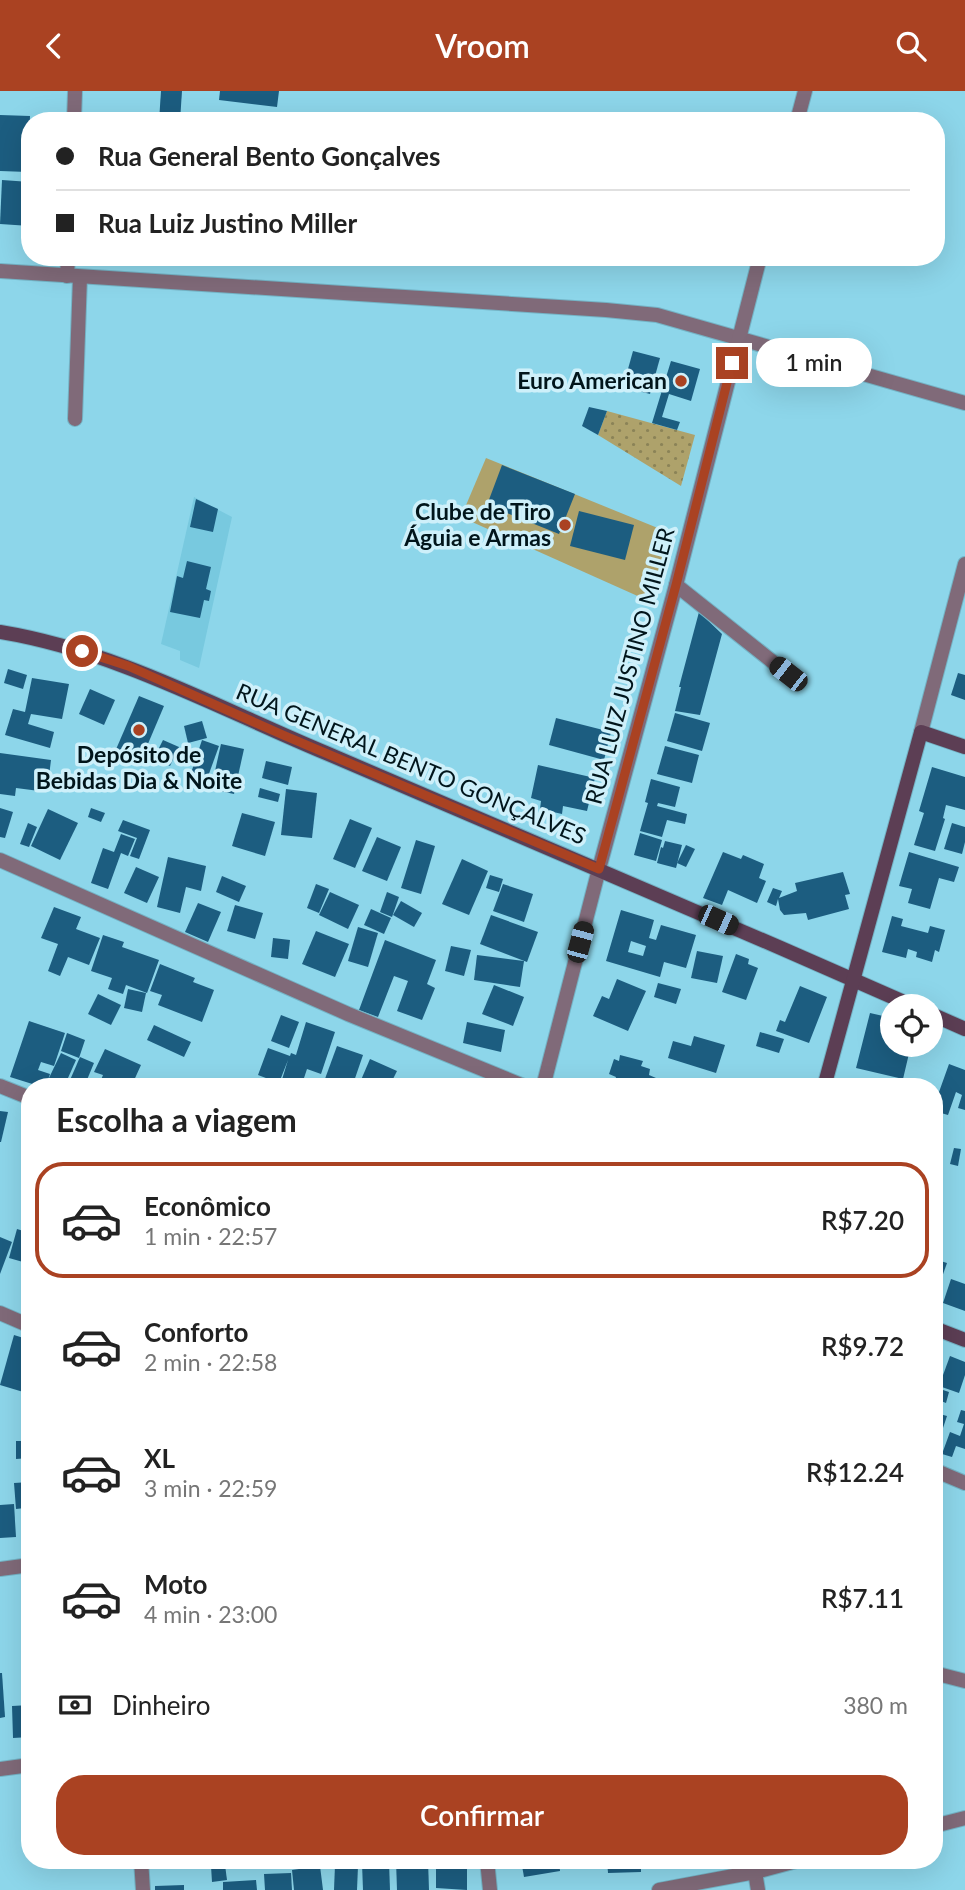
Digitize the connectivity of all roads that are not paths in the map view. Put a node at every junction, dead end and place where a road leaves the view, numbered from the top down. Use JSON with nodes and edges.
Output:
{"nodes":[{"id":1,"x":75,"y":91,"type":"edge"},
{"id":2,"x":805,"y":91,"type":"edge"},
{"id":3,"x":74,"y":112,"type":"edge"},
{"id":4,"x":799,"y":112,"type":"edge"},
{"id":5,"x":71,"y":266,"type":"edge"},
{"id":6,"x":758,"y":266,"type":"edge"},
{"id":7,"x":0,"y":271,"type":"edge"},
{"id":8,"x":74,"y":276,"type":"junction"},
{"id":9,"x":738,"y":338,"type":"junction"},
{"id":10,"x":965,"y":403,"type":"edge"},
{"id":11,"x":75,"y":419,"type":"dead end"},
{"id":12,"x":965,"y":564,"type":"edge"},
{"id":13,"x":676,"y":585,"type":"junction"},
{"id":14,"x":0,"y":632,"type":"edge"},
{"id":15,"x":788,"y":674,"type":"dead end"},
{"id":16,"x":921,"y":732,"type":"junction"},
{"id":17,"x":965,"y":747,"type":"edge"},
{"id":18,"x":0,"y":860,"type":"edge"},
{"id":19,"x":599,"y":869,"type":"junction"},
{"id":20,"x":852,"y":979,"type":"junction"},
{"id":21,"x":886,"y":994,"type":"edge"},
{"id":22,"x":943,"y":1019,"type":"edge"},
{"id":23,"x":965,"y":1029,"type":"edge"},
{"id":24,"x":504,"y":1078,"type":"edge"},
{"id":25,"x":545,"y":1078,"type":"edge"},
{"id":26,"x":826,"y":1078,"type":"edge"},
{"id":27,"x":0,"y":1086,"type":"edge"},
{"id":28,"x":21,"y":1094,"type":"edge"},
{"id":29,"x":0,"y":1313,"type":"edge"},
{"id":30,"x":21,"y":1322,"type":"edge"},
{"id":31,"x":943,"y":1331,"type":"edge"},
{"id":32,"x":965,"y":1340,"type":"edge"},
{"id":33,"x":943,"y":1474,"type":"edge"},
{"id":34,"x":965,"y":1483,"type":"edge"},
{"id":35,"x":21,"y":1566,"type":"edge"},
{"id":36,"x":0,"y":1569,"type":"edge"},
{"id":37,"x":943,"y":1675,"type":"edge"},
{"id":38,"x":965,"y":1681,"type":"edge"},
{"id":39,"x":21,"y":1766,"type":"edge"},
{"id":40,"x":0,"y":1769,"type":"edge"},
{"id":41,"x":965,"y":1818,"type":"edge"},
{"id":42,"x":943,"y":1824,"type":"edge"},
{"id":43,"x":142,"y":1869,"type":"edge"},
{"id":44,"x":488,"y":1869,"type":"edge"},
{"id":45,"x":766,"y":1869,"type":"edge"},
{"id":46,"x":755,"y":1872,"type":"junction"},
{"id":47,"x":143,"y":1890,"type":"edge"},
{"id":48,"x":490,"y":1890,"type":"edge"},
{"id":49,"x":659,"y":1890,"type":"edge"},
{"id":50,"x":758,"y":1890,"type":"edge"}],
"edges":[{"from":1,"to":3,"type":"street"},
{"from":2,"to":4,"type":"street"},
{"from":5,"to":8,"type":"street"},
{"from":6,"to":9,"type":"street","name":"RUA LUIZ JUSTINO MILLER"},
{"from":7,"to":8,"type":"street"},
{"from":8,"to":9,"type":"street"},
{"from":8,"to":11,"type":"street"},
{"from":9,"to":10,"type":"street"},
{"from":9,"to":13,"type":"street","name":"RUA LUIZ JUSTINO MILLER"},
{"from":12,"to":16,"type":"street"},
{"from":13,"to":15,"type":"street"},
{"from":13,"to":19,"type":"street","name":"RUA LUIZ JUSTINO MILLER"},
{"from":14,"to":19,"type":"main road","name":"RUA GENERAL BENTO GONÇALVES"},
{"from":16,"to":17,"type":"main road"},
{"from":16,"to":20,"type":"main road"},
{"from":18,"to":24,"type":"street"},
{"from":19,"to":20,"type":"main road","name":"RUA GENERAL BENTO GONÇALVES"},
{"from":19,"to":25,"type":"street","name":"RUA LUIZ JUSTINO MILLER"},
{"from":20,"to":21,"type":"main road","name":"RUA GENERAL BENTO GONÇALVES"},
{"from":20,"to":26,"type":"main road"},
{"from":22,"to":23,"type":"main road"},
{"from":27,"to":28,"type":"street"},
{"from":29,"to":30,"type":"street"},
{"from":31,"to":32,"type":"main road"},
{"from":33,"to":34,"type":"street"},
{"from":35,"to":36,"type":"street"},
{"from":37,"to":38,"type":"street"},
{"from":39,"to":40,"type":"street"},
{"from":41,"to":42,"type":"street"},
{"from":43,"to":47,"type":"street"},
{"from":44,"to":48,"type":"street"},
{"from":45,"to":46,"type":"street"},
{"from":46,"to":49,"type":"street"},
{"from":46,"to":50,"type":"street"}]}
